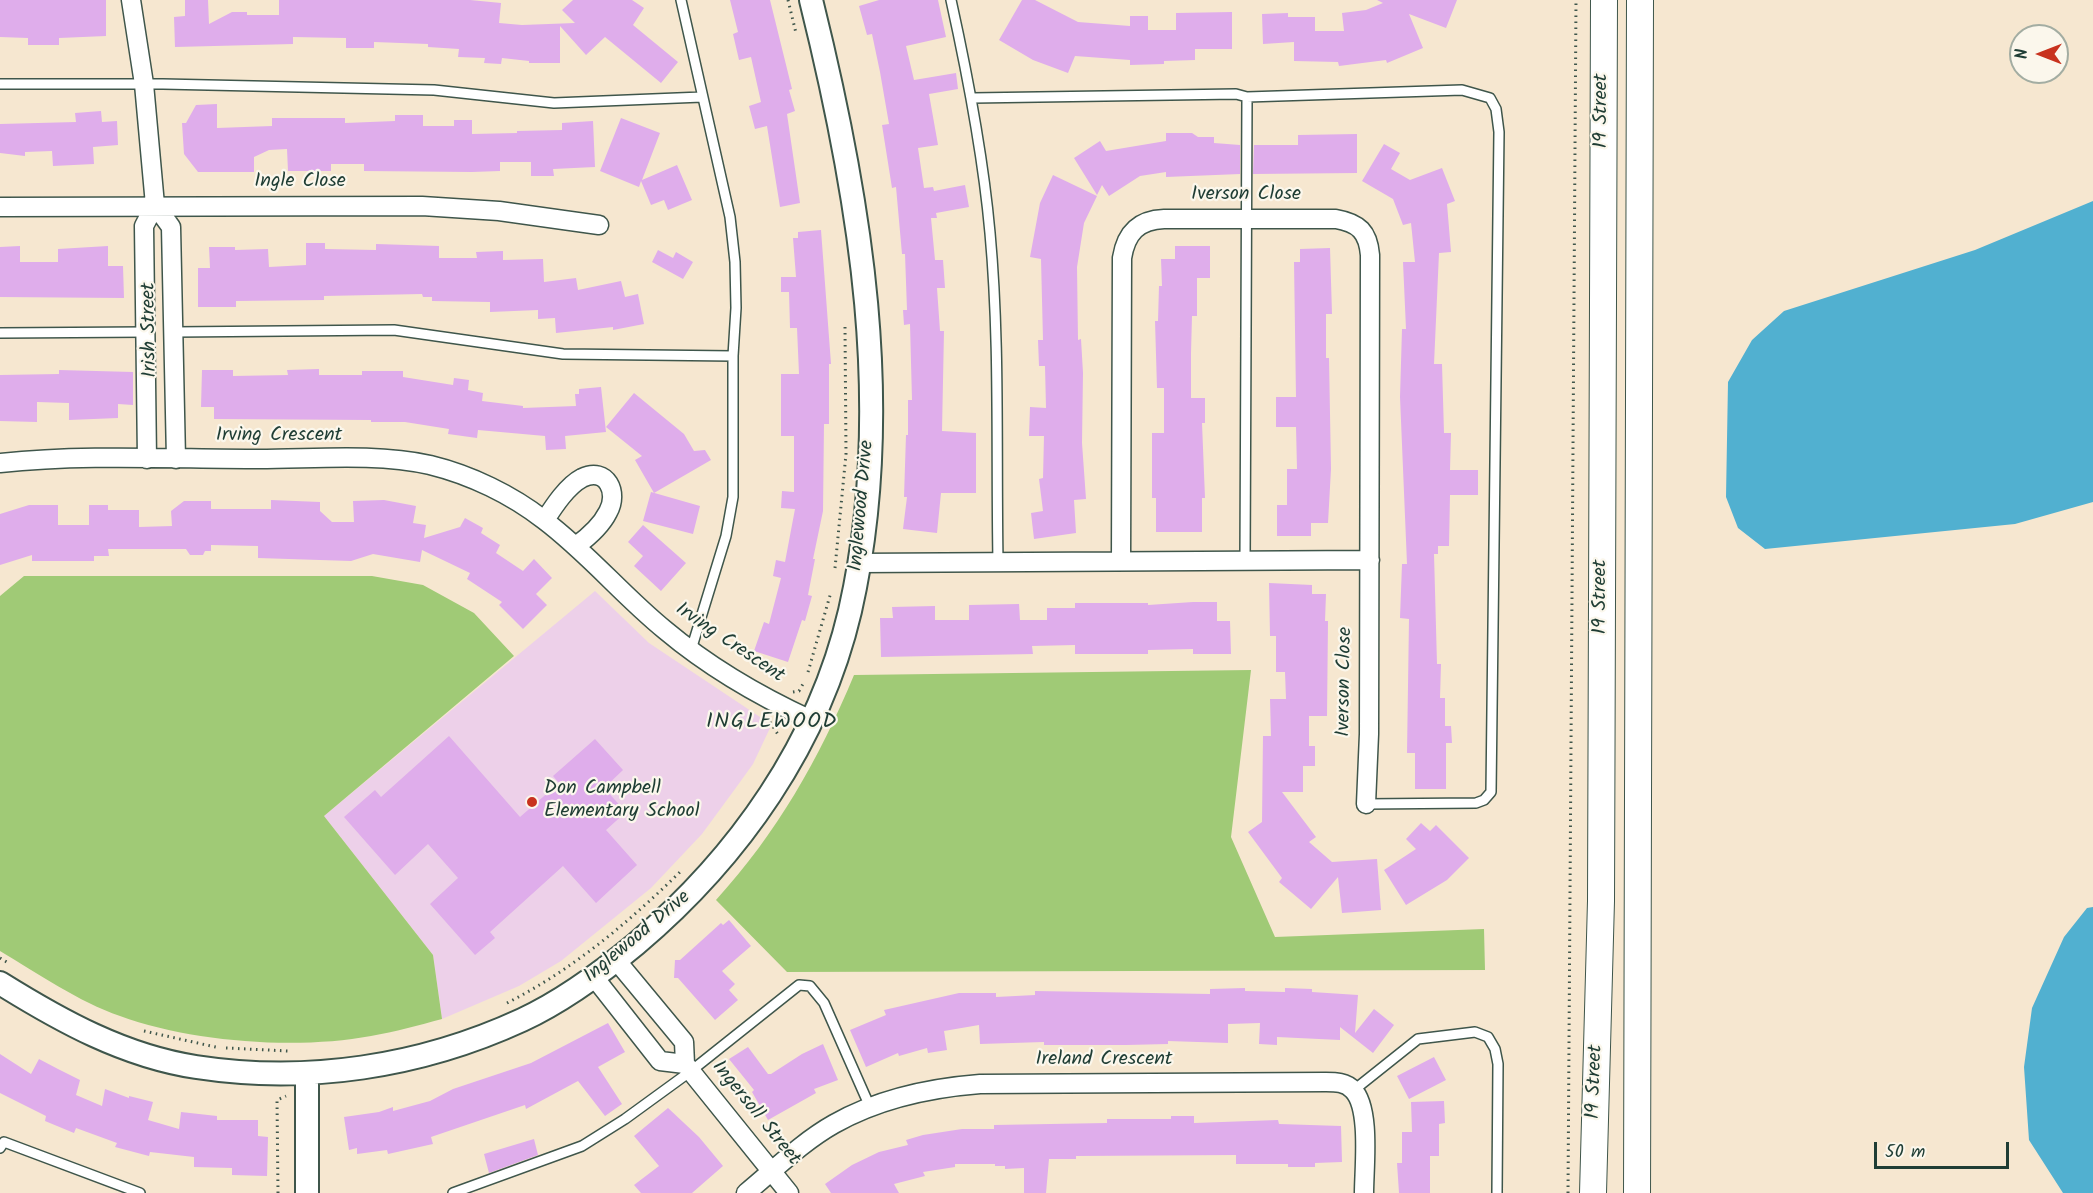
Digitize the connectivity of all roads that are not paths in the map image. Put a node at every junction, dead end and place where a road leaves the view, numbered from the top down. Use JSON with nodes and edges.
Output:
{"nodes":[{"id":1,"x":131,"y":0,"type":"edge"},
{"id":2,"x":681,"y":0,"type":"edge"},
{"id":3,"x":811,"y":0,"type":"edge"},
{"id":4,"x":951,"y":0,"type":"edge"},
{"id":5,"x":1604,"y":0,"type":"edge"},
{"id":6,"x":1640,"y":0,"type":"edge"},
{"id":7,"x":0,"y":84,"type":"edge"},
{"id":8,"x":144,"y":84,"type":"junction"},
{"id":9,"x":702,"y":97,"type":"junction"},
{"id":10,"x":1246,"y":97,"type":"junction"},
{"id":11,"x":973,"y":98,"type":"junction"},
{"id":12,"x":155,"y":205,"type":"junction"},
{"id":13,"x":0,"y":207,"type":"edge"},
{"id":14,"x":1246,"y":218,"type":"junction"},
{"id":15,"x":599,"y":225,"type":"dead end"},
{"id":16,"x":146,"y":332,"type":"junction"},
{"id":17,"x":175,"y":332,"type":"junction"},
{"id":18,"x":0,"y":333,"type":"edge"},
{"id":19,"x":733,"y":356,"type":"junction"},
{"id":20,"x":147,"y":459,"type":"junction"},
{"id":21,"x":176,"y":459,"type":"junction"},
{"id":22,"x":0,"y":463,"type":"edge"},
{"id":23,"x":545,"y":520,"type":"junction"},
{"id":24,"x":576,"y":546,"type":"junction"},
{"id":25,"x":1370,"y":560,"type":"junction"},
{"id":26,"x":998,"y":561,"type":"junction"},
{"id":27,"x":1121,"y":561,"type":"junction"},
{"id":28,"x":1245,"y":561,"type":"junction"},
{"id":29,"x":860,"y":563,"type":"junction"},
{"id":30,"x":691,"y":650,"type":"junction"},
{"id":31,"x":811,"y":720,"type":"junction"},
{"id":32,"x":1366,"y":804,"type":"joint"},
{"id":33,"x":616,"y":960,"type":"junction"},
{"id":34,"x":594,"y":976,"type":"junction"},
{"id":35,"x":0,"y":983,"type":"edge"},
{"id":36,"x":688,"y":1067,"type":"junction"},
{"id":37,"x":307,"y":1075,"type":"junction"},
{"id":38,"x":1354,"y":1090,"type":"junction"},
{"id":39,"x":870,"y":1107,"type":"junction"},
{"id":40,"x":1,"y":1143,"type":"edge"},
{"id":41,"x":772,"y":1172,"type":"junction"},
{"id":42,"x":140,"y":1193,"type":"edge"},
{"id":43,"x":307,"y":1193,"type":"edge"},
{"id":44,"x":453,"y":1193,"type":"edge"},
{"id":45,"x":746,"y":1193,"type":"edge"},
{"id":46,"x":789,"y":1193,"type":"edge"},
{"id":47,"x":1364,"y":1193,"type":"edge"},
{"id":48,"x":1497,"y":1193,"type":"edge"},
{"id":49,"x":1593,"y":1193,"type":"edge"},
{"id":50,"x":1637,"y":1193,"type":"edge"}],
"edges":[{"from":1,"to":8,"type":"street","name":"Irish Street"},
{"from":2,"to":9,"type":"lane"},
{"from":3,"to":29,"type":"street","name":"Inglewood Drive"},
{"from":4,"to":11,"type":"lane"},
{"from":5,"to":49,"type":"main road","name":"19 Street"},
{"from":6,"to":50,"type":"main road","name":"19 Street"},
{"from":7,"to":8,"type":"lane"},
{"from":8,"to":9,"type":"lane"},
{"from":8,"to":12,"type":"street","name":"Irish Street"},
{"from":9,"to":19,"type":"lane"},
{"from":10,"to":11,"type":"lane"},
{"from":10,"to":14,"type":"lane"},
{"from":10,"to":32,"type":"lane"},
{"from":11,"to":26,"type":"lane"},
{"from":12,"to":13,"type":"street","name":"Ingle Close"},
{"from":12,"to":15,"type":"street","name":"Ingle Close"},
{"from":12,"to":16,"type":"street","name":"Irish Street"},
{"from":12,"to":17,"type":"street","name":"Irish Street"},
{"from":14,"to":25,"type":"street","name":"Iverson Close"},
{"from":14,"to":27,"type":"street","name":"Iverson Close"},
{"from":14,"to":28,"type":"lane"},
{"from":16,"to":17,"type":"street"},
{"from":16,"to":18,"type":"lane"},
{"from":16,"to":20,"type":"street","name":"Irish Street"},
{"from":17,"to":19,"type":"lane"},
{"from":17,"to":21,"type":"street","name":"Irish Street"},
{"from":19,"to":30,"type":"lane"},
{"from":20,"to":21,"type":"street","name":"Irving Crescent"},
{"from":20,"to":22,"type":"street","name":"Irving Crescent"},
{"from":21,"to":23,"type":"street","name":"Irving Crescent"},
{"from":23,"to":24,"type":"street","name":"Irving Crescent"},
{"from":23,"to":24,"type":"street"},
{"from":24,"to":30,"type":"street","name":"Irving Crescent"},
{"from":25,"to":28,"type":"street"},
{"from":25,"to":32,"type":"street","name":"Iverson Close"},
{"from":26,"to":27,"type":"street"},
{"from":26,"to":29,"type":"street"},
{"from":27,"to":28,"type":"street"},
{"from":29,"to":31,"type":"street","name":"Inglewood Drive"},
{"from":30,"to":31,"type":"street","name":"Irving Crescent"},
{"from":31,"to":33,"type":"street","name":"Inglewood Drive"},
{"from":33,"to":34,"type":"street","name":"Inglewood Drive"},
{"from":33,"to":36,"type":"street","name":"Ingersoll Street"},
{"from":34,"to":36,"type":"street","name":"Ingersoll Street"},
{"from":34,"to":37,"type":"street","name":"Inglewood Drive"},
{"from":35,"to":37,"type":"street","name":"Inglewood Drive"},
{"from":36,"to":39,"type":"lane"},
{"from":36,"to":41,"type":"street","name":"Ingersoll Street"},
{"from":36,"to":44,"type":"lane"},
{"from":37,"to":43,"type":"street"},
{"from":38,"to":39,"type":"street","name":"Ireland Crescent"},
{"from":38,"to":47,"type":"street"},
{"from":38,"to":48,"type":"lane"},
{"from":39,"to":41,"type":"street","name":"Ireland Crescent"},
{"from":40,"to":42,"type":"lane"},
{"from":41,"to":45,"type":"street","name":"Ireland Crescent"},
{"from":41,"to":46,"type":"street","name":"Ingersoll Street"}]}
